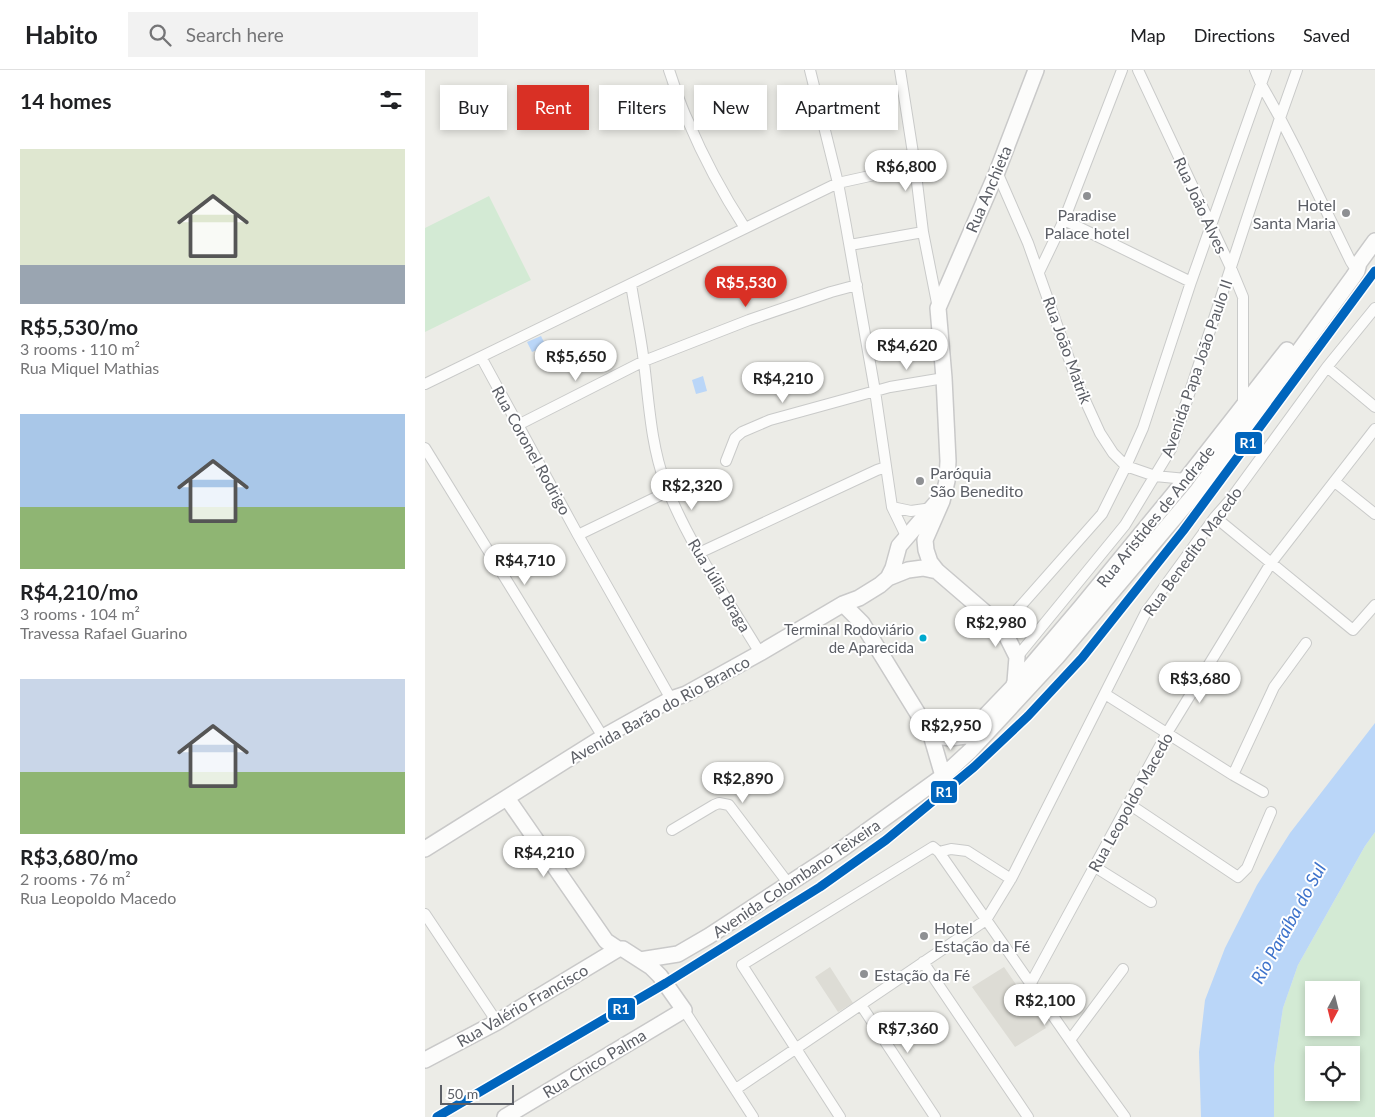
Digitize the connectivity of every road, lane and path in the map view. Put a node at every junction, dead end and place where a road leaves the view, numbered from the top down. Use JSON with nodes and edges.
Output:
{"nodes":[{"id":1,"x":669,"y":70,"type":"edge"},
{"id":2,"x":811,"y":70,"type":"edge"},
{"id":3,"x":900,"y":70,"type":"edge"},
{"id":4,"x":1036,"y":70,"type":"edge"},
{"id":5,"x":1122,"y":70,"type":"edge"},
{"id":6,"x":1138,"y":70,"type":"edge"},
{"id":7,"x":1255,"y":70,"type":"edge"},
{"id":8,"x":1266,"y":70,"type":"edge"},
{"id":9,"x":1297,"y":70,"type":"edge"},
{"id":10,"x":1261,"y":84,"type":"junction"},
{"id":11,"x":1280,"y":118,"type":"junction"},
{"id":12,"x":915,"y":166,"type":"junction"},
{"id":13,"x":997,"y":172,"type":"junction"},
{"id":14,"x":838,"y":183,"type":"junction"},
{"id":15,"x":1064,"y":220,"type":"junction"},
{"id":16,"x":1211,"y":227,"type":"junction"},
{"id":17,"x":745,"y":228,"type":"junction"},
{"id":18,"x":923,"y":232,"type":"junction"},
{"id":19,"x":1375,"y":241,"type":"edge"},
{"id":20,"x":850,"y":245,"type":"junction"},
{"id":21,"x":1356,"y":267,"type":"junction"},
{"id":22,"x":1231,"y":268,"type":"junction"},
{"id":23,"x":1039,"y":272,"type":"junction"},
{"id":24,"x":1191,"y":282,"type":"junction"},
{"id":25,"x":631,"y":284,"type":"junction"},
{"id":26,"x":857,"y":285,"type":"junction"},
{"id":27,"x":938,"y":308,"type":"junction"},
{"id":28,"x":1375,"y":308,"type":"edge"},
{"id":29,"x":481,"y":357,"type":"junction"},
{"id":30,"x":644,"y":361,"type":"junction"},
{"id":31,"x":1327,"y":367,"type":"junction"},
{"id":32,"x":944,"y":378,"type":"junction"},
{"id":33,"x":425,"y":384,"type":"edge"},
{"id":34,"x":875,"y":391,"type":"junction"},
{"id":35,"x":1243,"y":406,"type":"junction"},
{"id":36,"x":1375,"y":406,"type":"edge"},
{"id":37,"x":518,"y":425,"type":"junction"},
{"id":38,"x":1375,"y":429,"type":"edge"},
{"id":39,"x":425,"y":448,"type":"edge"},
{"id":40,"x":726,"y":461,"type":"dead end"},
{"id":41,"x":1126,"y":466,"type":"junction"},
{"id":42,"x":886,"y":467,"type":"junction"},
{"id":43,"x":1155,"y":476,"type":"junction"},
{"id":44,"x":1186,"y":479,"type":"junction"},
{"id":45,"x":1335,"y":482,"type":"junction"},
{"id":46,"x":669,"y":491,"type":"junction"},
{"id":47,"x":944,"y":493,"type":"junction"},
{"id":48,"x":892,"y":507,"type":"junction"},
{"id":49,"x":932,"y":508,"type":"junction"},
{"id":50,"x":1375,"y":514,"type":"edge"},
{"id":51,"x":1215,"y":517,"type":"junction"},
{"id":52,"x":578,"y":535,"type":"junction"},
{"id":53,"x":906,"y":536,"type":"junction"},
{"id":54,"x":699,"y":553,"type":"junction"},
{"id":55,"x":1271,"y":563,"type":"junction"},
{"id":56,"x":930,"y":570,"type":"junction"},
{"id":57,"x":887,"y":578,"type":"junction"},
{"id":58,"x":859,"y":598,"type":"junction"},
{"id":59,"x":843,"y":604,"type":"junction"},
{"id":60,"x":1375,"y":606,"type":"edge"},
{"id":61,"x":863,"y":623,"type":"junction"},
{"id":62,"x":1003,"y":626,"type":"junction"},
{"id":63,"x":1306,"y":643,"type":"dead end"},
{"id":64,"x":760,"y":653,"type":"junction"},
{"id":65,"x":1017,"y":657,"type":"junction"},
{"id":66,"x":1013,"y":687,"type":"junction"},
{"id":67,"x":1105,"y":694,"type":"junction"},
{"id":68,"x":671,"y":700,"type":"junction"},
{"id":69,"x":1167,"y":733,"type":"junction"},
{"id":70,"x":931,"y":735,"type":"junction"},
{"id":71,"x":603,"y":736,"type":"junction"},
{"id":72,"x":1233,"y":775,"type":"junction"},
{"id":73,"x":943,"y":776,"type":"junction"},
{"id":74,"x":1263,"y":792,"type":"dead end"},
{"id":75,"x":507,"y":798,"type":"junction"},
{"id":76,"x":1129,"y":804,"type":"junction"},
{"id":77,"x":1271,"y":812,"type":"dead end"},
{"id":78,"x":671,"y":830,"type":"dead end"},
{"id":79,"x":425,"y":849,"type":"edge"},
{"id":80,"x":939,"y":852,"type":"junction"},
{"id":81,"x":1095,"y":867,"type":"junction"},
{"id":82,"x":1011,"y":879,"type":"junction"},
{"id":83,"x":788,"y":883,"type":"junction"},
{"id":84,"x":1151,"y":902,"type":"dead end"},
{"id":85,"x":425,"y":914,"type":"edge"},
{"id":86,"x":986,"y":920,"type":"junction"},
{"id":87,"x":611,"y":948,"type":"junction"},
{"id":88,"x":678,"y":954,"type":"junction"},
{"id":89,"x":640,"y":960,"type":"junction"},
{"id":90,"x":923,"y":962,"type":"junction"},
{"id":91,"x":1123,"y":969,"type":"dead end"},
{"id":92,"x":660,"y":976,"type":"junction"},
{"id":93,"x":1031,"y":983,"type":"junction"},
{"id":94,"x":861,"y":1005,"type":"junction"},
{"id":95,"x":684,"y":1010,"type":"junction"},
{"id":96,"x":497,"y":1022,"type":"junction"},
{"id":97,"x":1070,"y":1040,"type":"junction"},
{"id":98,"x":796,"y":1049,"type":"junction"},
{"id":99,"x":425,"y":1060,"type":"edge"},
{"id":100,"x":736,"y":1090,"type":"junction"},
{"id":101,"x":505,"y":1117,"type":"edge"},
{"id":102,"x":753,"y":1117,"type":"edge"},
{"id":103,"x":841,"y":1117,"type":"edge"},
{"id":104,"x":935,"y":1117,"type":"edge"},
{"id":105,"x":1028,"y":1117,"type":"edge"},
{"id":106,"x":1125,"y":1117,"type":"edge"}],
"edges":[{"from":1,"to":17,"type":"street"},
{"from":2,"to":14,"type":"street"},
{"from":3,"to":12,"type":"street"},
{"from":4,"to":13,"type":"main road","name":"Rua Anchieta"},
{"from":5,"to":15,"type":"street"},
{"from":6,"to":16,"type":"street","name":"Rua João Alves"},
{"from":7,"to":10,"type":"street"},
{"from":8,"to":10,"type":"street","name":"Avenida Papa João Paulo II"},
{"from":9,"to":11,"type":"street","name":"Avenida Papa João Paulo II"},
{"from":10,"to":11,"type":"street"},
{"from":10,"to":16,"type":"street","name":"Avenida Papa João Paulo II"},
{"from":11,"to":21,"type":"street"},
{"from":11,"to":22,"type":"street","name":"Avenida Papa João Paulo II"},
{"from":12,"to":14,"type":"street"},
{"from":12,"to":18,"type":"street"},
{"from":13,"to":23,"type":"street","name":"Rua João Matrik"},
{"from":13,"to":27,"type":"main road","name":"Rua Anchieta"},
{"from":14,"to":17,"type":"street"},
{"from":14,"to":20,"type":"street"},
{"from":15,"to":23,"type":"street"},
{"from":15,"to":24,"type":"street"},
{"from":16,"to":22,"type":"street","name":"Rua João Alves"},
{"from":16,"to":24,"type":"street","name":"Avenida Papa João Paulo II"},
{"from":17,"to":25,"type":"street"},
{"from":18,"to":20,"type":"street"},
{"from":18,"to":27,"type":"street"},
{"from":19,"to":21,"type":"main road","name":"Rua Aristides de Andrade"},
{"from":20,"to":26,"type":"street"},
{"from":21,"to":35,"type":"main road","name":"Rua Aristides de Andrade"},
{"from":21,"to":73,"type":"main road","name":"Rua Aristides de Andrade"},
{"from":22,"to":35,"type":"street","name":"Rua João Alves"},
{"from":22,"to":43,"type":"street","name":"Avenida Papa João Paulo II"},
{"from":23,"to":41,"type":"street","name":"Rua João Matrik"},
{"from":24,"to":41,"type":"street","name":"Avenida Papa João Paulo II"},
{"from":25,"to":29,"type":"street"},
{"from":25,"to":30,"type":"street","name":"Rua Júlia Braga"},
{"from":26,"to":30,"type":"street"},
{"from":26,"to":34,"type":"street"},
{"from":27,"to":32,"type":"main road"},
{"from":28,"to":31,"type":"street","name":"Rua Benedito Macedo"},
{"from":29,"to":33,"type":"street"},
{"from":29,"to":37,"type":"street","name":"Rua Coronel Rodrigo"},
{"from":30,"to":37,"type":"street"},
{"from":30,"to":46,"type":"street","name":"Rua Júlia Braga"},
{"from":31,"to":36,"type":"street"},
{"from":31,"to":51,"type":"street","name":"Rua Benedito Macedo"},
{"from":32,"to":34,"type":"street"},
{"from":32,"to":47,"type":"main road"},
{"from":34,"to":40,"type":"street"},
{"from":34,"to":42,"type":"street"},
{"from":35,"to":44,"type":"main road","name":"Rua Aristides de Andrade"},
{"from":37,"to":52,"type":"street","name":"Rua Coronel Rodrigo"},
{"from":38,"to":45,"type":"street","name":"Rua Leopoldo Macedo"},
{"from":39,"to":71,"type":"street"},
{"from":41,"to":43,"type":"street","name":"Rua João Matrik"},
{"from":41,"to":62,"type":"street","name":"Avenida Papa João Paulo II"},
{"from":42,"to":48,"type":"street"},
{"from":42,"to":54,"type":"street"},
{"from":43,"to":44,"type":"street","name":"Rua João Matrik"},
{"from":43,"to":65,"type":"street","name":"Avenida Papa João Paulo II"},
{"from":44,"to":66,"type":"main road","name":"Rua Aristides de Andrade"},
{"from":45,"to":50,"type":"street"},
{"from":45,"to":55,"type":"street","name":"Rua Leopoldo Macedo"},
{"from":46,"to":52,"type":"street"},
{"from":46,"to":54,"type":"street","name":"Rua Júlia Braga"},
{"from":47,"to":49,"type":"main road"},
{"from":47,"to":56,"type":"main road"},
{"from":48,"to":49,"type":"street"},
{"from":48,"to":53,"type":"street"},
{"from":49,"to":53,"type":"main road"},
{"from":51,"to":55,"type":"street"},
{"from":51,"to":67,"type":"street","name":"Rua Benedito Macedo"},
{"from":52,"to":68,"type":"street","name":"Rua Coronel Rodrigo"},
{"from":53,"to":56,"type":"main road"},
{"from":53,"to":57,"type":"main road"},
{"from":54,"to":64,"type":"street","name":"Rua Júlia Braga"},
{"from":55,"to":60,"type":"street"},
{"from":55,"to":69,"type":"street","name":"Rua Leopoldo Macedo"},
{"from":56,"to":57,"type":"main road"},
{"from":56,"to":62,"type":"main road"},
{"from":57,"to":58,"type":"main road"},
{"from":58,"to":59,"type":"main road","name":"Avenida Barão do Rio Branco"},
{"from":58,"to":61,"type":"main road"},
{"from":59,"to":61,"type":"main road"},
{"from":59,"to":64,"type":"main road","name":"Avenida Barão do Rio Branco"},
{"from":61,"to":70,"type":"main road"},
{"from":62,"to":65,"type":"main road"},
{"from":63,"to":72,"type":"street"},
{"from":64,"to":68,"type":"main road","name":"Avenida Barão do Rio Branco"},
{"from":65,"to":66,"type":"main road"},
{"from":66,"to":70,"type":"main road","name":"Rua Aristides de Andrade"},
{"from":67,"to":69,"type":"street"},
{"from":67,"to":82,"type":"street","name":"Rua Benedito Macedo"},
{"from":68,"to":71,"type":"main road","name":"Avenida Barão do Rio Branco"},
{"from":69,"to":72,"type":"street"},
{"from":69,"to":76,"type":"street","name":"Rua Leopoldo Macedo"},
{"from":70,"to":73,"type":"main road"},
{"from":71,"to":75,"type":"main road","name":"Avenida Barão do Rio Branco"},
{"from":72,"to":74,"type":"street"},
{"from":73,"to":83,"type":"main road","name":"Avenida Colombano Teixeira"},
{"from":75,"to":79,"type":"main road","name":"Avenida Barão do Rio Branco"},
{"from":75,"to":87,"type":"main road"},
{"from":76,"to":77,"type":"street"},
{"from":76,"to":81,"type":"street","name":"Rua Leopoldo Macedo"},
{"from":78,"to":83,"type":"street"},
{"from":80,"to":82,"type":"street"},
{"from":80,"to":86,"type":"street"},
{"from":80,"to":98,"type":"street"},
{"from":81,"to":84,"type":"street"},
{"from":81,"to":93,"type":"street","name":"Rua Leopoldo Macedo"},
{"from":82,"to":86,"type":"street","name":"Rua Benedito Macedo"},
{"from":83,"to":88,"type":"main road","name":"Avenida Colombano Teixeira"},
{"from":85,"to":96,"type":"street"},
{"from":86,"to":90,"type":"street"},
{"from":86,"to":93,"type":"street"},
{"from":87,"to":89,"type":"main road"},
{"from":87,"to":96,"type":"main road","name":"Rua Valério Francisco"},
{"from":88,"to":89,"type":"main road","name":"Avenida Colombano Teixeira"},
{"from":88,"to":92,"type":"main road"},
{"from":89,"to":92,"type":"main road"},
{"from":90,"to":94,"type":"street"},
{"from":90,"to":105,"type":"street"},
{"from":91,"to":97,"type":"street"},
{"from":92,"to":95,"type":"main road"},
{"from":93,"to":97,"type":"street"},
{"from":94,"to":98,"type":"street"},
{"from":94,"to":104,"type":"street"},
{"from":95,"to":100,"type":"street"},
{"from":95,"to":101,"type":"main road","name":"Rua Chico Palma"},
{"from":96,"to":99,"type":"main road","name":"Rua Valério Francisco"},
{"from":97,"to":106,"type":"street"},
{"from":98,"to":100,"type":"street"},
{"from":98,"to":103,"type":"street"},
{"from":100,"to":102,"type":"street"}]}
